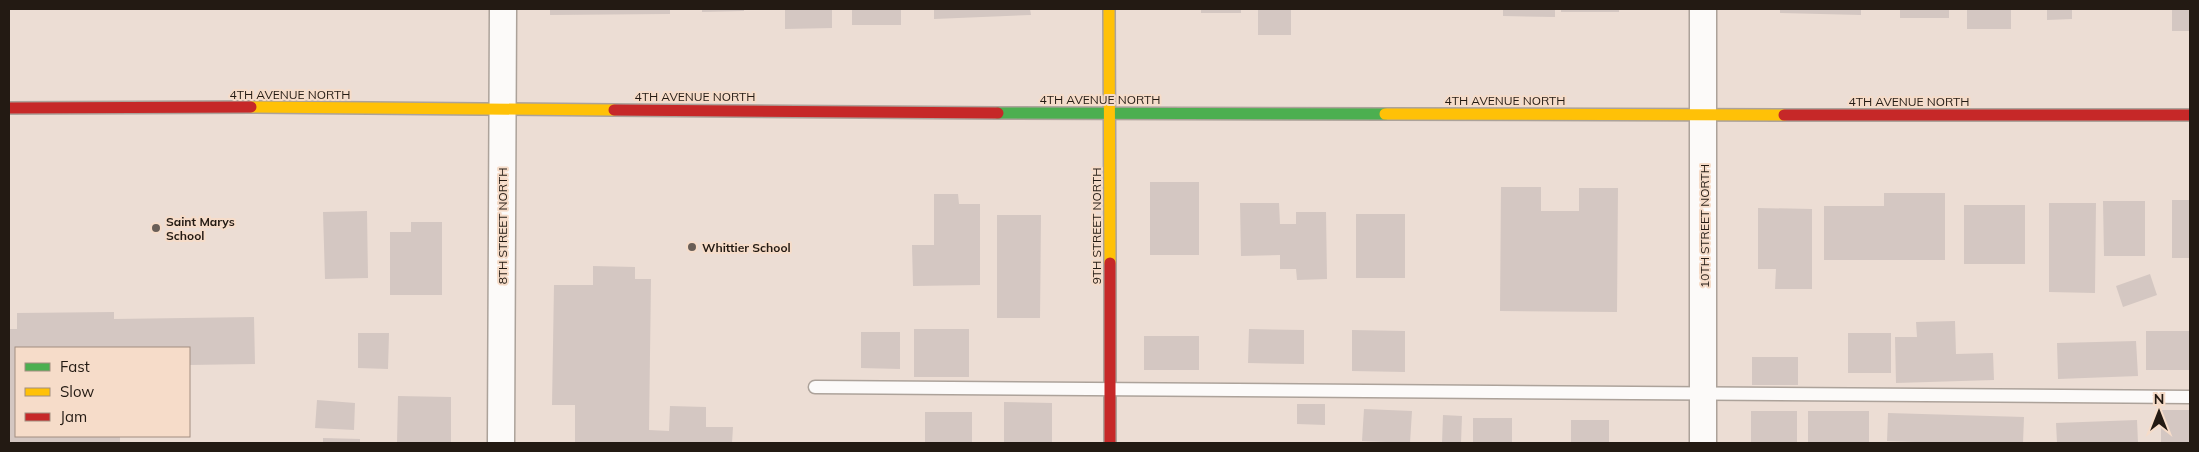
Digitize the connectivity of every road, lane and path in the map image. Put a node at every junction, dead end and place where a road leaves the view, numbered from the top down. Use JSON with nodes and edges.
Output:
{"nodes":[{"id":1,"x":502,"y":9,"type":"edge"},
{"id":2,"x":1109,"y":9,"type":"edge"},
{"id":3,"x":1703,"y":9,"type":"edge"},
{"id":4,"x":9,"y":108,"type":"edge"},
{"id":5,"x":503,"y":109,"type":"junction"},
{"id":6,"x":1110,"y":114,"type":"junction"},
{"id":7,"x":1704,"y":115,"type":"junction"},
{"id":8,"x":2190,"y":115,"type":"edge"},
{"id":9,"x":815,"y":387,"type":"dead end"},
{"id":10,"x":1110,"y":390,"type":"junction"},
{"id":11,"x":1703,"y":394,"type":"junction"},
{"id":12,"x":2190,"y":397,"type":"edge"},
{"id":13,"x":501,"y":443,"type":"edge"},
{"id":14,"x":1110,"y":443,"type":"edge"},
{"id":15,"x":1703,"y":443,"type":"edge"}],
"edges":[{"from":1,"to":5,"type":"street","name":"8TH STREET NORTH"},
{"from":2,"to":6,"type":"street","name":"9TH STREET NORTH"},
{"from":3,"to":7,"type":"street","name":"10TH STREET NORTH"},
{"from":4,"to":5,"type":"street","name":"4TH AVENUE NORTH"},
{"from":5,"to":6,"type":"street","name":"4TH AVENUE NORTH"},
{"from":5,"to":13,"type":"street","name":"8TH STREET NORTH"},
{"from":6,"to":7,"type":"street","name":"4TH AVENUE NORTH"},
{"from":6,"to":10,"type":"street","name":"9TH STREET NORTH"},
{"from":7,"to":8,"type":"street","name":"4TH AVENUE NORTH"},
{"from":7,"to":11,"type":"street","name":"10TH STREET NORTH"},
{"from":9,"to":10,"type":"lane"},
{"from":10,"to":11,"type":"lane"},
{"from":10,"to":14,"type":"street","name":"9TH STREET NORTH"},
{"from":11,"to":12,"type":"lane"},
{"from":11,"to":15,"type":"street","name":"10TH STREET NORTH"}]}
